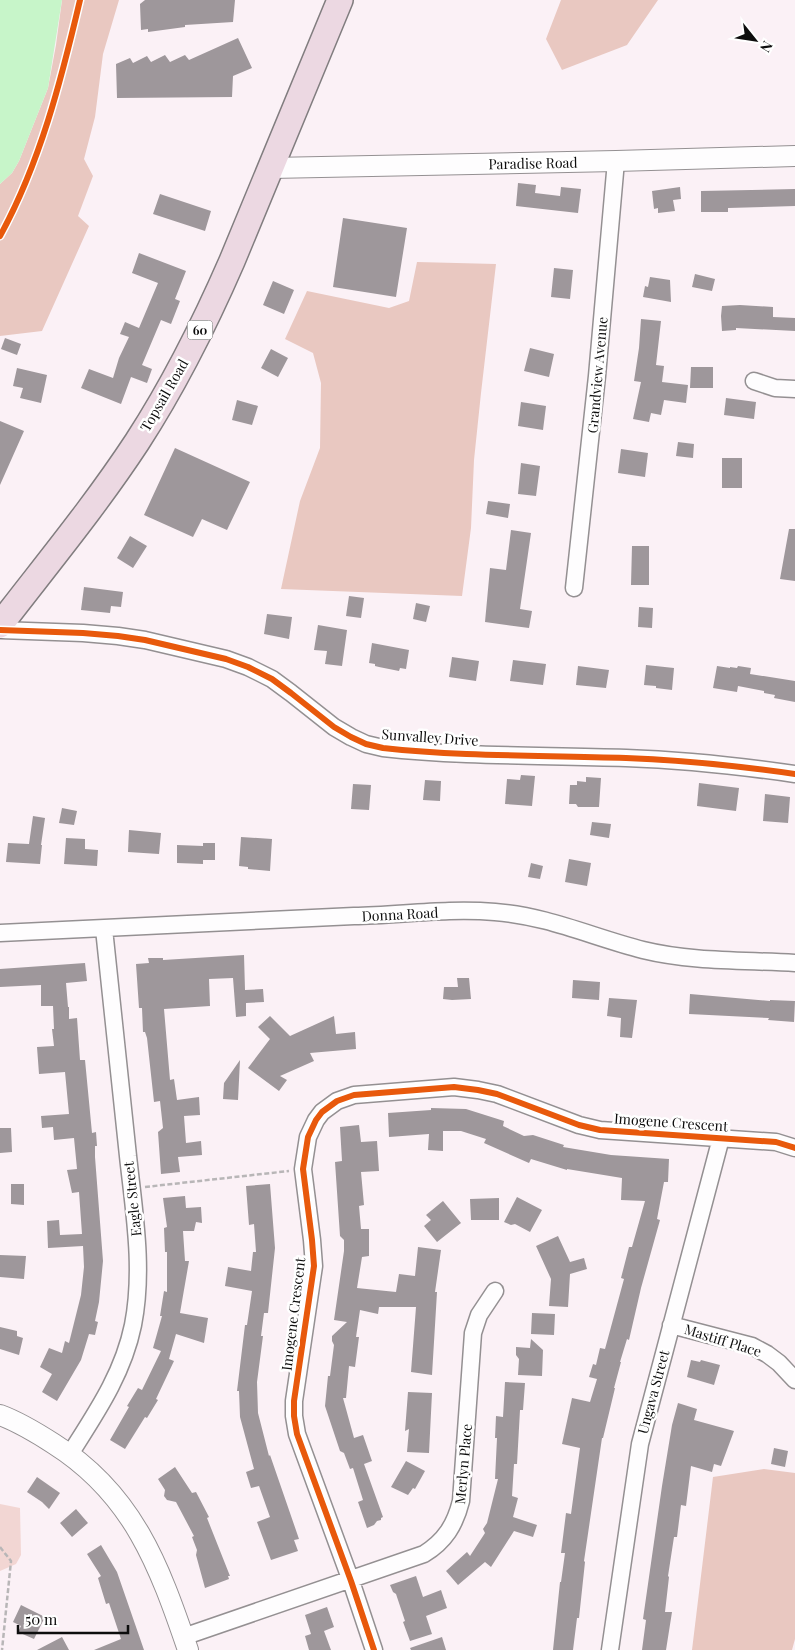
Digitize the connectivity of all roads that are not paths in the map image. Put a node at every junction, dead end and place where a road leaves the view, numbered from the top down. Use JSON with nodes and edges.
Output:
{"nodes":[{"id":1,"x":340,"y":0,"type":"edge"},
{"id":2,"x":795,"y":156,"type":"edge"},
{"id":3,"x":616,"y":161,"type":"junction"},
{"id":4,"x":271,"y":168,"type":"junction"},
{"id":5,"x":754,"y":381,"type":"dead end"},
{"id":6,"x":795,"y":389,"type":"edge"},
{"id":7,"x":574,"y":588,"type":"dead end"},
{"id":8,"x":0,"y":625,"type":"edge"},
{"id":9,"x":0,"y":630,"type":"edge"},
{"id":10,"x":795,"y":774,"type":"edge"},
{"id":11,"x":104,"y":929,"type":"junction"},
{"id":12,"x":0,"y":933,"type":"edge"},
{"id":13,"x":795,"y":963,"type":"edge"},
{"id":14,"x":721,"y":1138,"type":"junction"},
{"id":15,"x":795,"y":1148,"type":"edge"},
{"id":16,"x":495,"y":1292,"type":"dead end"},
{"id":17,"x":671,"y":1325,"type":"junction"},
{"id":18,"x":795,"y":1380,"type":"edge"},
{"id":19,"x":0,"y":1415,"type":"edge"},
{"id":20,"x":70,"y":1454,"type":"junction"},
{"id":21,"x":351,"y":1581,"type":"junction"},
{"id":22,"x":185,"y":1643,"type":"edge"},
{"id":23,"x":374,"y":1650,"type":"edge"},
{"id":24,"x":610,"y":1650,"type":"edge"}],
"edges":[{"from":1,"to":4,"type":"main road","name":"Topsail Road","number":"60"},
{"from":2,"to":3,"type":"street","name":"Paradise Road"},
{"from":3,"to":4,"type":"street","name":"Paradise Road"},
{"from":3,"to":7,"type":"street","name":"Grandview Avenue"},
{"from":4,"to":8,"type":"main road","name":"Topsail Road","number":"60"},
{"from":5,"to":6,"type":"street"},
{"from":9,"to":10,"type":"street","name":"Sunvalley Drive"},
{"from":11,"to":12,"type":"street","name":"Donna Road"},
{"from":11,"to":13,"type":"street","name":"Donna Road"},
{"from":11,"to":20,"type":"street","name":"Eagle Street"},
{"from":14,"to":15,"type":"street","name":"Imogene Crescent"},
{"from":14,"to":17,"type":"street","name":"Ungava Street"},
{"from":14,"to":21,"type":"street","name":"Imogene Crescent"},
{"from":16,"to":21,"type":"street","name":"Merlyn Place"},
{"from":17,"to":18,"type":"street","name":"Mastiff Place"},
{"from":17,"to":24,"type":"street","name":"Ungava Street"},
{"from":19,"to":20,"type":"street"},
{"from":20,"to":22,"type":"street"},
{"from":21,"to":22,"type":"street","name":"Merlyn Place"},
{"from":21,"to":23,"type":"street","name":"Imogene Crescent"}]}
